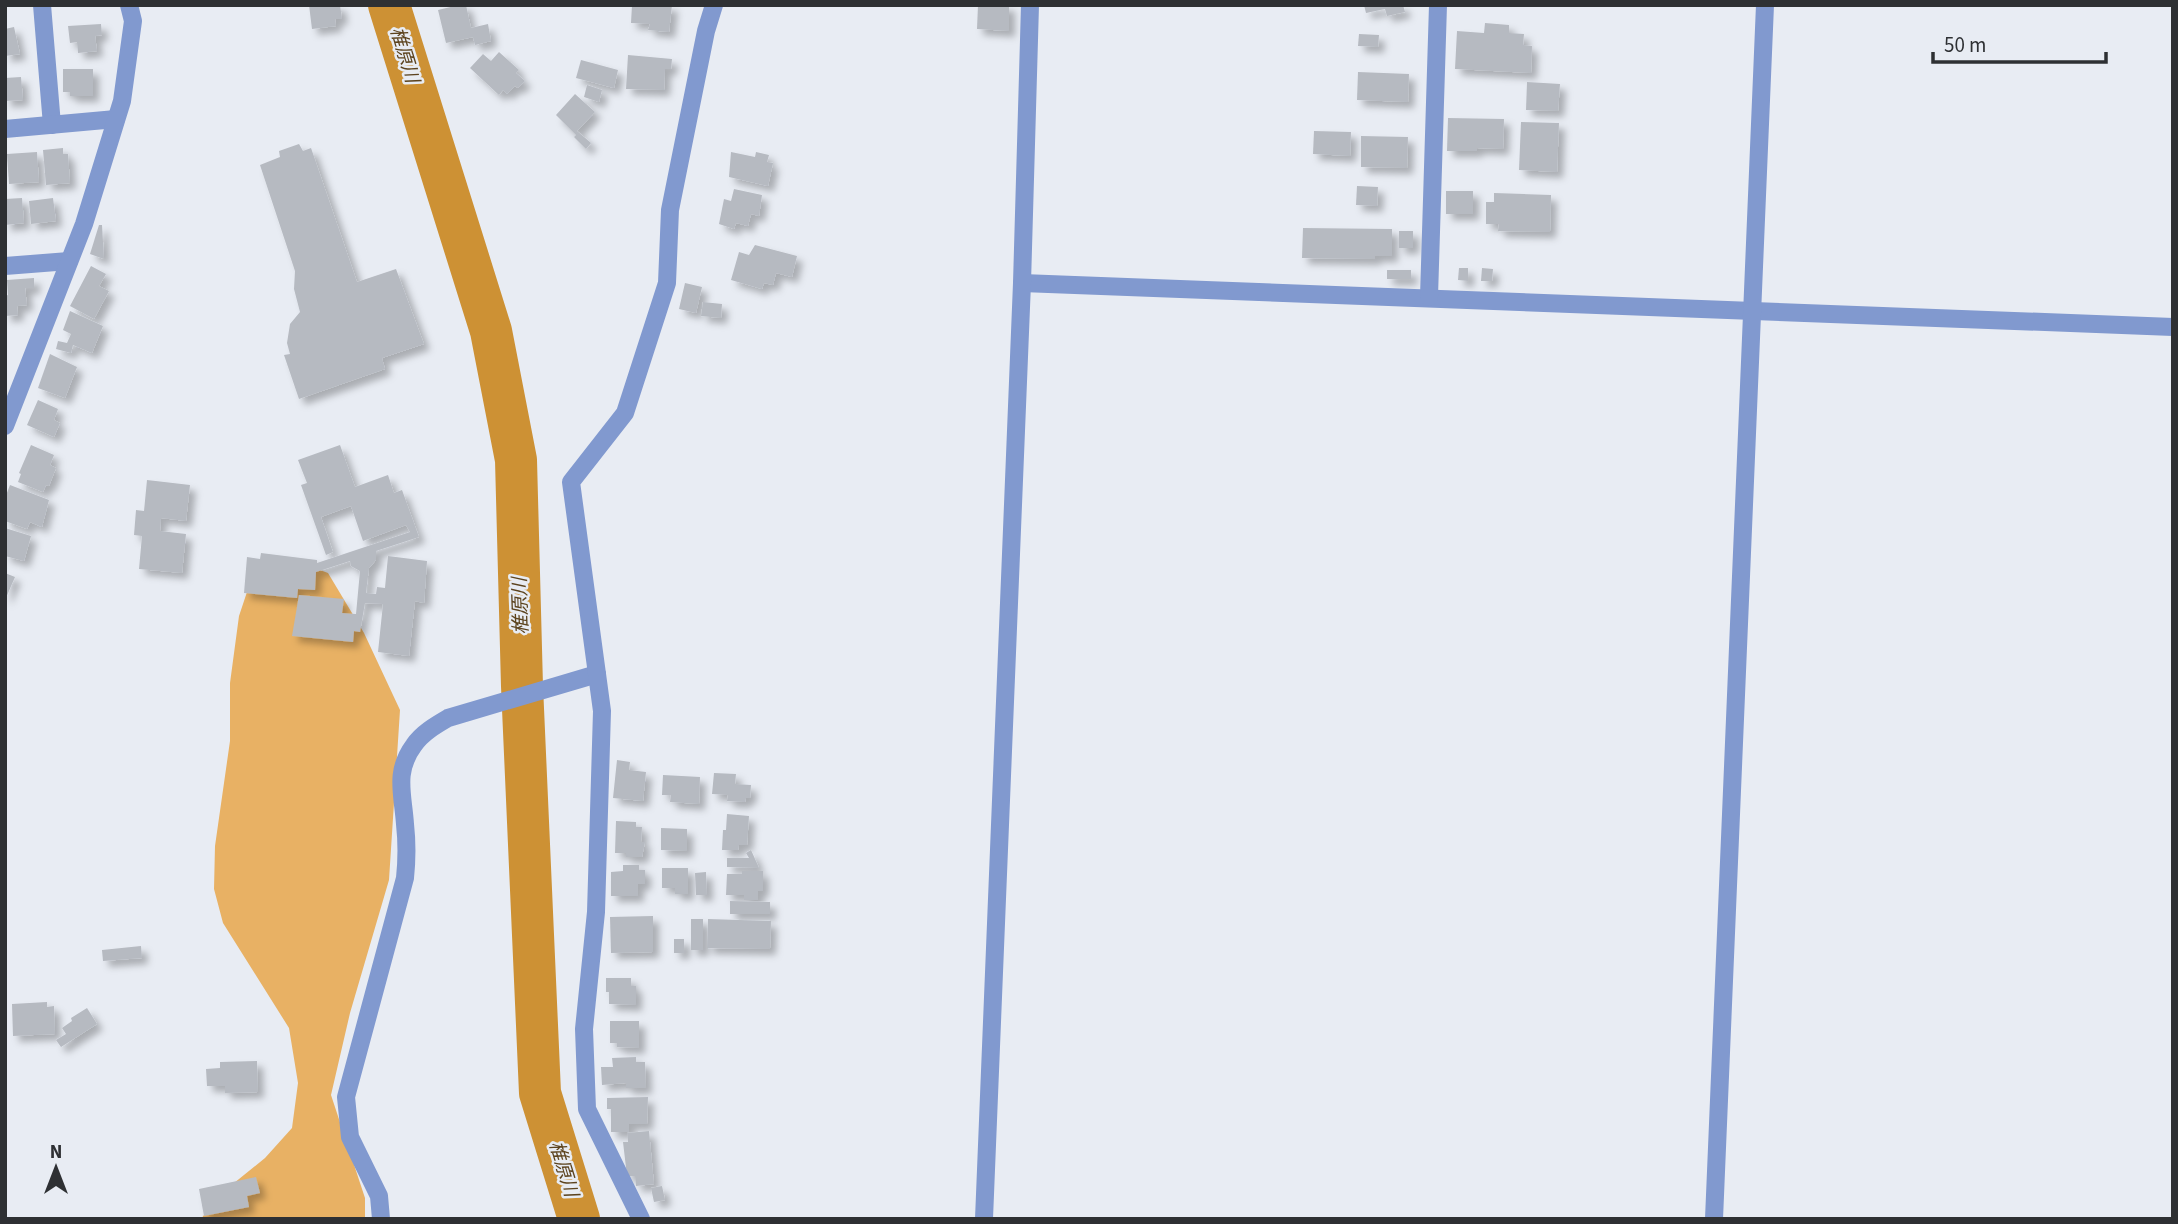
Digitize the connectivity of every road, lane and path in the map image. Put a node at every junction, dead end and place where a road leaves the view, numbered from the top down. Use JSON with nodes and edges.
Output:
{"nodes":[{"id":1,"x":41,"y":5,"type":"edge"},
{"id":2,"x":129,"y":5,"type":"edge"},
{"id":3,"x":714,"y":5,"type":"edge"},
{"id":4,"x":1030,"y":5,"type":"edge"},
{"id":5,"x":1438,"y":5,"type":"edge"},
{"id":6,"x":1765,"y":5,"type":"edge"},
{"id":7,"x":117,"y":119,"type":"junction"},
{"id":8,"x":52,"y":125,"type":"junction"},
{"id":9,"x":5,"y":129,"type":"edge"},
{"id":10,"x":69,"y":261,"type":"junction"},
{"id":11,"x":5,"y":266,"type":"edge"},
{"id":12,"x":1022,"y":283,"type":"junction"},
{"id":13,"x":1429,"y":297,"type":"junction"},
{"id":14,"x":1751,"y":310,"type":"junction"},
{"id":15,"x":2173,"y":327,"type":"edge"},
{"id":16,"x":12,"y":388,"type":"edge"},
{"id":17,"x":5,"y":426,"type":"edge"},
{"id":18,"x":597,"y":674,"type":"junction"},
{"id":19,"x":381,"y":1219,"type":"edge"},
{"id":20,"x":641,"y":1219,"type":"edge"},
{"id":21,"x":984,"y":1219,"type":"edge"},
{"id":22,"x":1714,"y":1219,"type":"edge"}],
"edges":[{"from":1,"to":8,"type":"street"},
{"from":2,"to":7,"type":"street"},
{"from":3,"to":18,"type":"street"},
{"from":4,"to":12,"type":"street"},
{"from":5,"to":13,"type":"street"},
{"from":6,"to":14,"type":"street"},
{"from":7,"to":8,"type":"street"},
{"from":7,"to":10,"type":"street"},
{"from":8,"to":9,"type":"street"},
{"from":10,"to":11,"type":"street"},
{"from":10,"to":16,"type":"street"},
{"from":12,"to":13,"type":"street"},
{"from":12,"to":21,"type":"street"},
{"from":13,"to":14,"type":"street"},
{"from":14,"to":15,"type":"street"},
{"from":14,"to":22,"type":"street"},
{"from":16,"to":17,"type":"street"},
{"from":18,"to":19,"type":"street"},
{"from":18,"to":20,"type":"street"}]}
